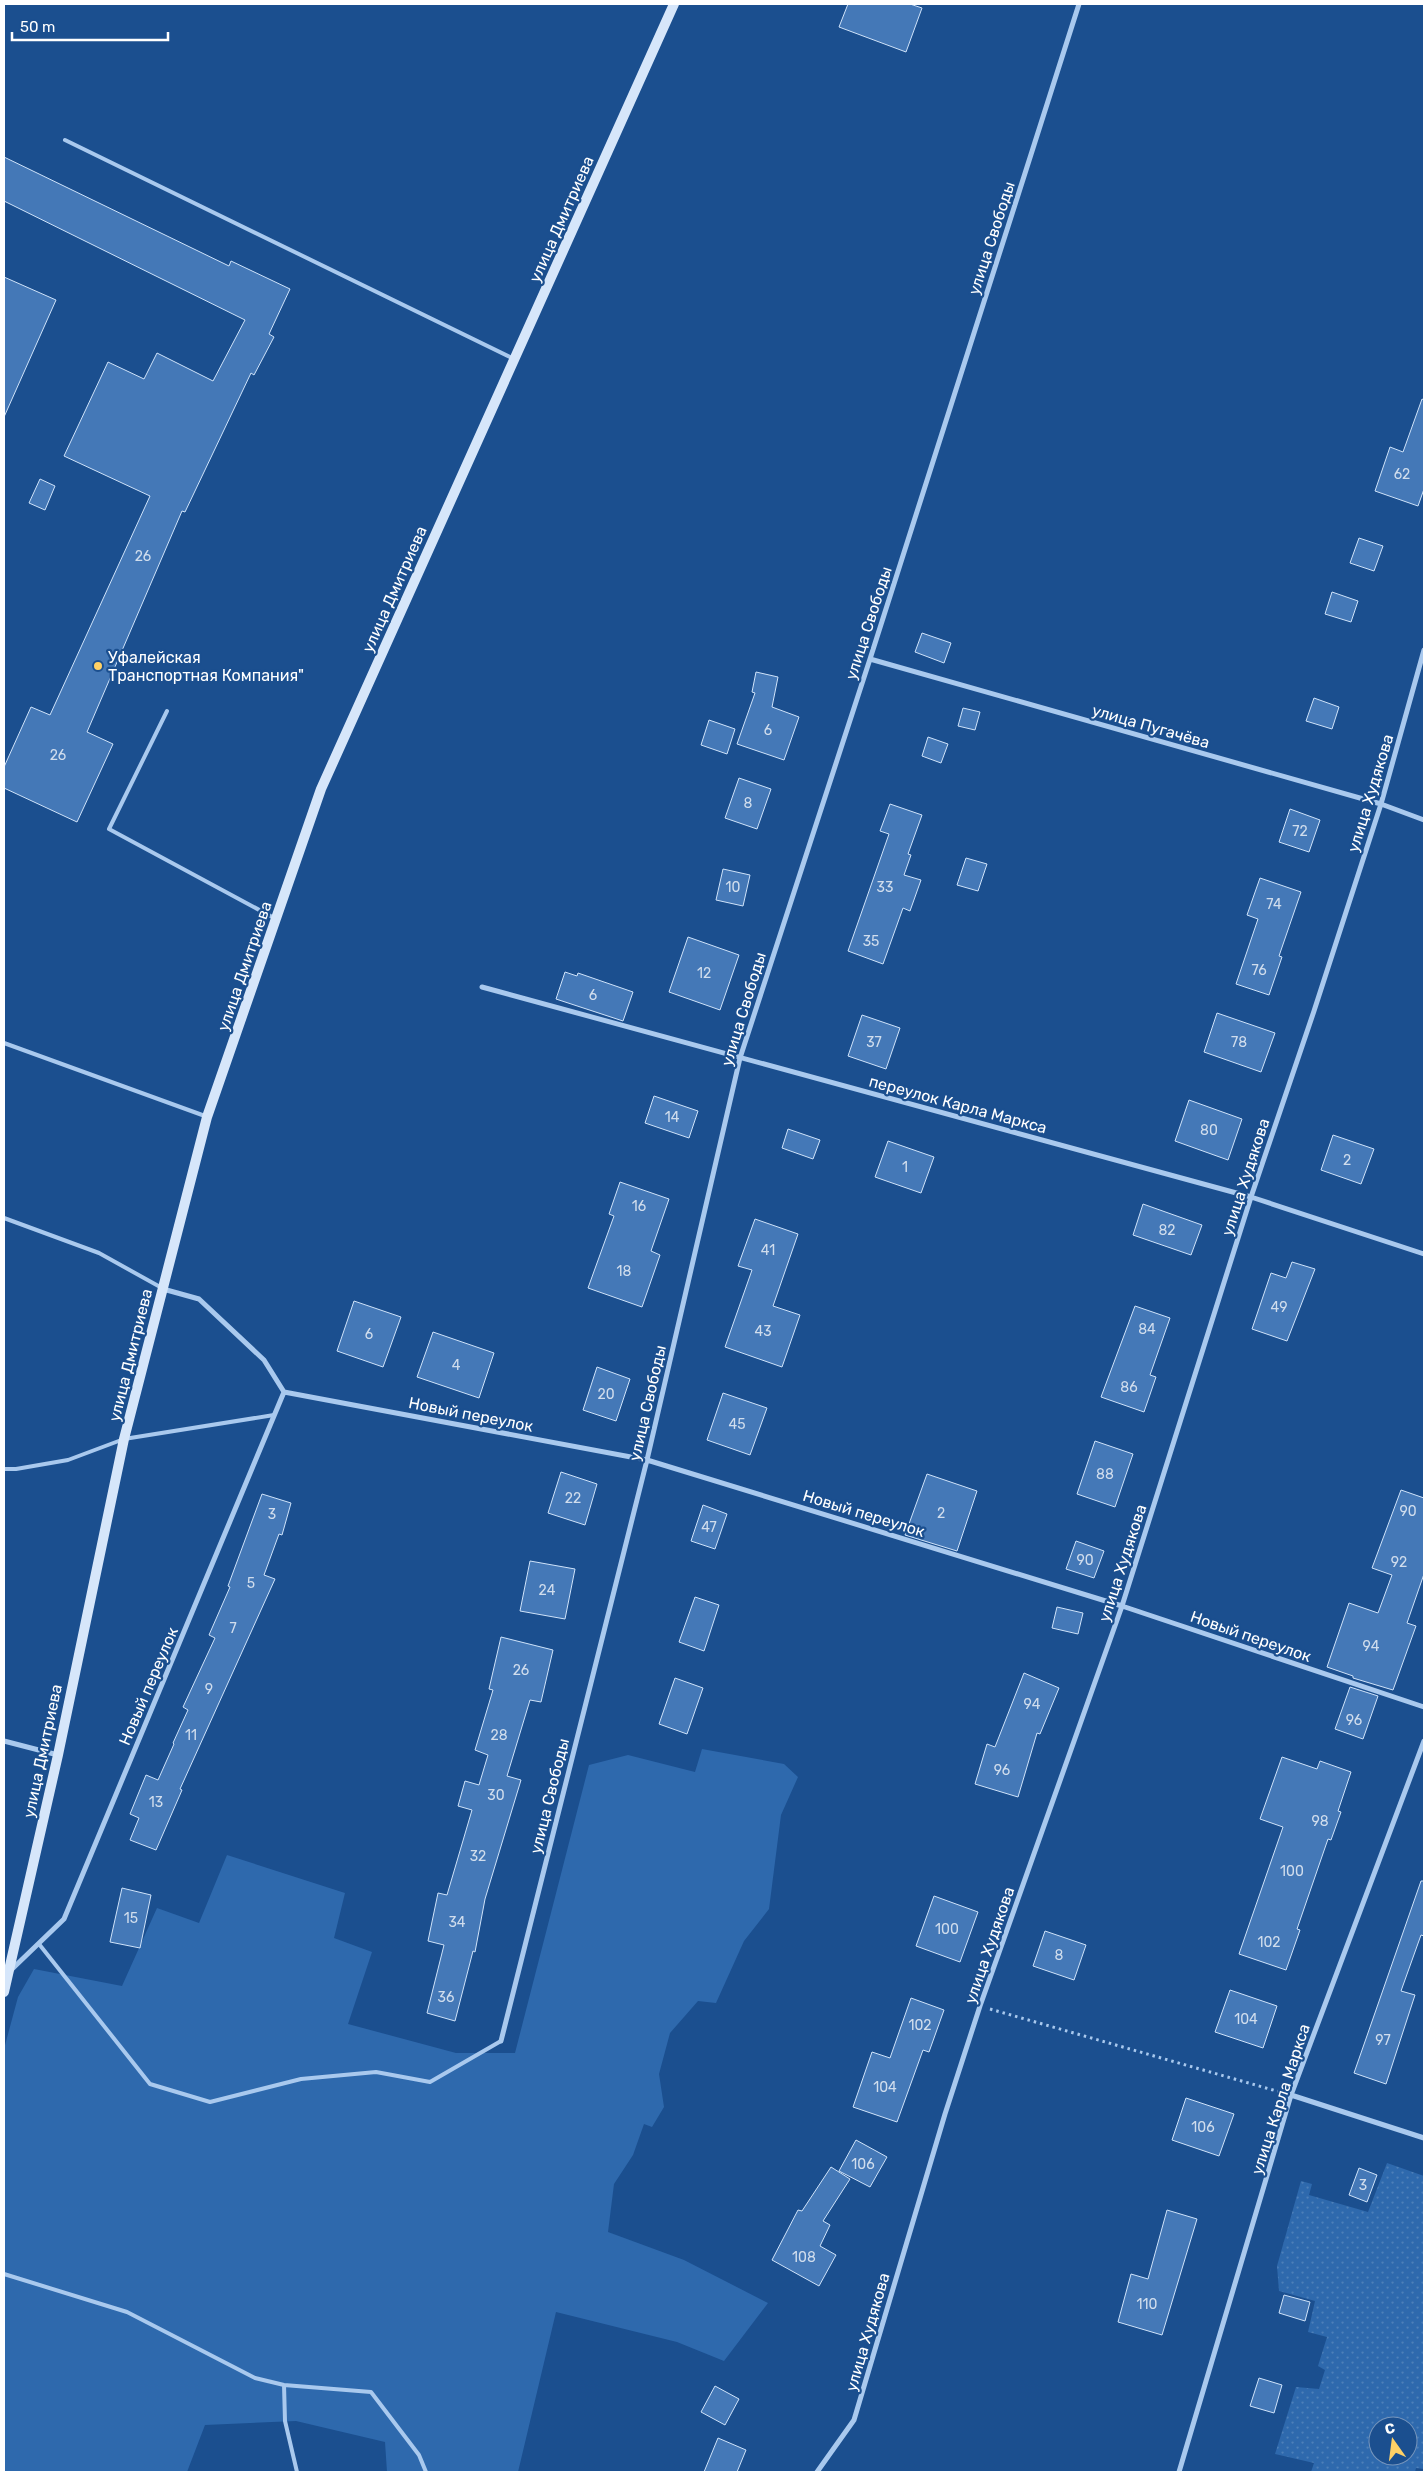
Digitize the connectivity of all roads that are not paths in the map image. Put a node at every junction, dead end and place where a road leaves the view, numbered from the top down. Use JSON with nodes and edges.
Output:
{"nodes":[{"id":1,"x":674,"y":4,"type":"edge"},
{"id":2,"x":1079,"y":4,"type":"edge"},
{"id":3,"x":65,"y":140,"type":"dead end"},
{"id":4,"x":514,"y":359,"type":"junction"},
{"id":5,"x":1424,"y":650,"type":"edge"},
{"id":6,"x":870,"y":659,"type":"junction"},
{"id":7,"x":167,"y":711,"type":"dead end"},
{"id":8,"x":1381,"y":804,"type":"junction"},
{"id":9,"x":1424,"y":820,"type":"edge"},
{"id":10,"x":276,"y":919,"type":"junction"},
{"id":11,"x":482,"y":987,"type":"dead end"},
{"id":12,"x":4,"y":1043,"type":"edge"},
{"id":13,"x":740,"y":1058,"type":"junction"},
{"id":14,"x":208,"y":1117,"type":"junction"},
{"id":15,"x":1250,"y":1197,"type":"junction"},
{"id":16,"x":4,"y":1218,"type":"edge"},
{"id":17,"x":1424,"y":1254,"type":"edge"},
{"id":18,"x":162,"y":1288,"type":"junction"},
{"id":19,"x":284,"y":1392,"type":"junction"},
{"id":20,"x":274,"y":1415,"type":"junction"},
{"id":21,"x":124,"y":1440,"type":"junction"},
{"id":22,"x":647,"y":1460,"type":"junction"},
{"id":23,"x":4,"y":1469,"type":"edge"},
{"id":24,"x":1122,"y":1606,"type":"junction"},
{"id":25,"x":1424,"y":1708,"type":"edge"},
{"id":26,"x":4,"y":1741,"type":"edge"},
{"id":27,"x":1424,"y":1741,"type":"edge"},
{"id":28,"x":58,"y":1755,"type":"junction"},
{"id":29,"x":39,"y":1944,"type":"junction"},
{"id":30,"x":8,"y":1973,"type":"junction"},
{"id":31,"x":4,"y":1992,"type":"edge"},
{"id":32,"x":501,"y":2040,"type":"joint"},
{"id":33,"x":1291,"y":2095,"type":"junction"},
{"id":34,"x":1424,"y":2138,"type":"edge"},
{"id":35,"x":4,"y":2274,"type":"edge"},
{"id":36,"x":284,"y":2385,"type":"junction"},
{"id":37,"x":297,"y":2472,"type":"edge"},
{"id":38,"x":426,"y":2472,"type":"edge"},
{"id":39,"x":817,"y":2472,"type":"edge"},
{"id":40,"x":1179,"y":2472,"type":"edge"}],
"edges":[{"from":1,"to":4,"type":"street","name":"улица Дмитриева"},
{"from":2,"to":6,"type":"street","name":"улица Свободы"},
{"from":3,"to":4,"type":"lane"},
{"from":4,"to":10,"type":"street","name":"улица Дмитриева"},
{"from":5,"to":8,"type":"street","name":"улица Худякова"},
{"from":6,"to":8,"type":"street","name":"улица Пугачёва"},
{"from":6,"to":13,"type":"street","name":"улица Свободы"},
{"from":7,"to":10,"type":"lane"},
{"from":8,"to":9,"type":"street","name":"улица Пугачёва"},
{"from":8,"to":15,"type":"street","name":"улица Худякова"},
{"from":10,"to":14,"type":"street","name":"улица Дмитриева"},
{"from":11,"to":13,"type":"street","name":"переулок Карла Маркса"},
{"from":12,"to":14,"type":"lane"},
{"from":13,"to":15,"type":"street","name":"переулок Карла Маркса"},
{"from":13,"to":22,"type":"street","name":"улица Свободы"},
{"from":14,"to":18,"type":"street","name":"улица Дмитриева"},
{"from":15,"to":17,"type":"street","name":"переулок Карла Маркса"},
{"from":15,"to":24,"type":"street","name":"улица Худякова"},
{"from":16,"to":18,"type":"lane"},
{"from":18,"to":19,"type":"street"},
{"from":18,"to":21,"type":"street","name":"улица Дмитриева"},
{"from":19,"to":20,"type":"street","name":"Новый переулок"},
{"from":19,"to":22,"type":"street","name":"Новый переулок"},
{"from":20,"to":21,"type":"lane"},
{"from":20,"to":29,"type":"street","name":"Новый переулок"},
{"from":21,"to":23,"type":"lane"},
{"from":21,"to":28,"type":"street","name":"улица Дмитриева"},
{"from":22,"to":24,"type":"street","name":"Новый переулок"},
{"from":22,"to":32,"type":"street","name":"улица Свободы"},
{"from":24,"to":25,"type":"street","name":"Новый переулок"},
{"from":24,"to":39,"type":"street","name":"улица Худякова"},
{"from":26,"to":28,"type":"street"},
{"from":27,"to":33,"type":"street","name":"улица Карла Маркса"},
{"from":28,"to":30,"type":"street","name":"улица Дмитриева"},
{"from":29,"to":30,"type":"street","name":"Новый переулок"},
{"from":29,"to":32,"type":"lane"},
{"from":30,"to":31,"type":"street","name":"улица Дмитриева"},
{"from":33,"to":34,"type":"street"},
{"from":33,"to":40,"type":"street","name":"улица Карла Маркса"},
{"from":35,"to":36,"type":"lane"},
{"from":36,"to":37,"type":"lane"},
{"from":36,"to":38,"type":"lane"}]}
